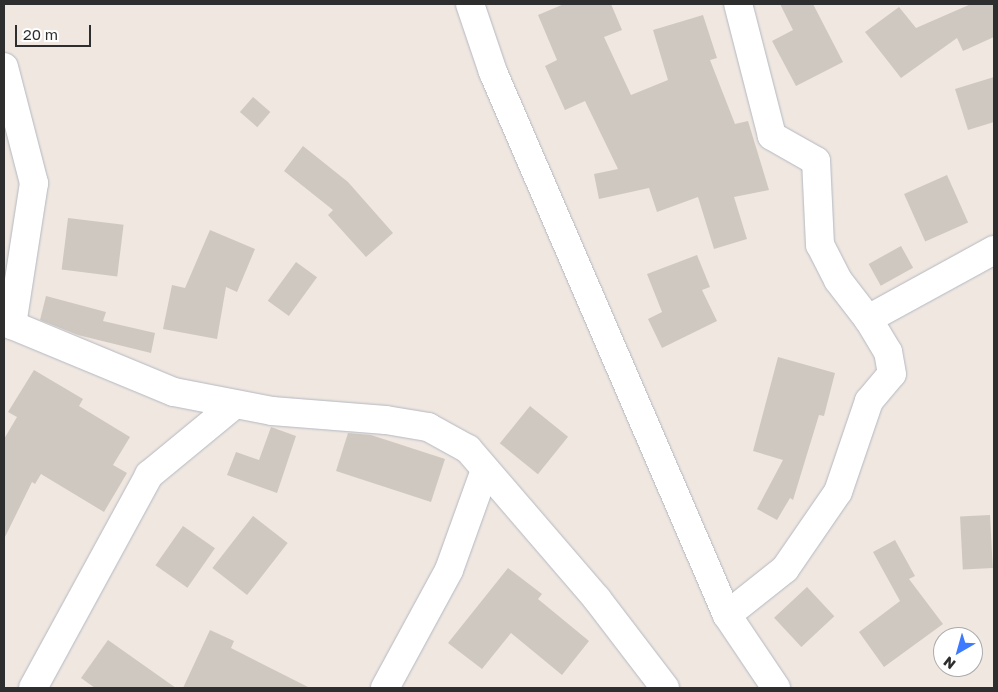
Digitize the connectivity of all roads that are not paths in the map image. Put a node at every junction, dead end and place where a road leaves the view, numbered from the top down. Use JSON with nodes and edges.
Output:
{"nodes":[{"id":1,"x":470,"y":4,"type":"edge"},
{"id":2,"x":738,"y":4,"type":"edge"},
{"id":3,"x":4,"y":67,"type":"edge"},
{"id":4,"x":994,"y":250,"type":"edge"},
{"id":5,"x":868,"y":319,"type":"junction"},
{"id":6,"x":8,"y":325,"type":"edge"},
{"id":7,"x":234,"y":405,"type":"junction"},
{"id":8,"x":485,"y":470,"type":"junction"},
{"id":9,"x":727,"y":615,"type":"junction"},
{"id":10,"x":34,"y":688,"type":"edge"},
{"id":11,"x":385,"y":688,"type":"edge"},
{"id":12,"x":665,"y":688,"type":"edge"},
{"id":13,"x":776,"y":688,"type":"edge"}],
"edges":[{"from":1,"to":9,"type":"street"},
{"from":2,"to":5,"type":"street"},
{"from":3,"to":6,"type":"street"},
{"from":4,"to":5,"type":"street"},
{"from":5,"to":9,"type":"street"},
{"from":6,"to":7,"type":"street"},
{"from":7,"to":8,"type":"street"},
{"from":7,"to":10,"type":"street"},
{"from":8,"to":11,"type":"street"},
{"from":8,"to":12,"type":"street"},
{"from":9,"to":13,"type":"street"}]}
